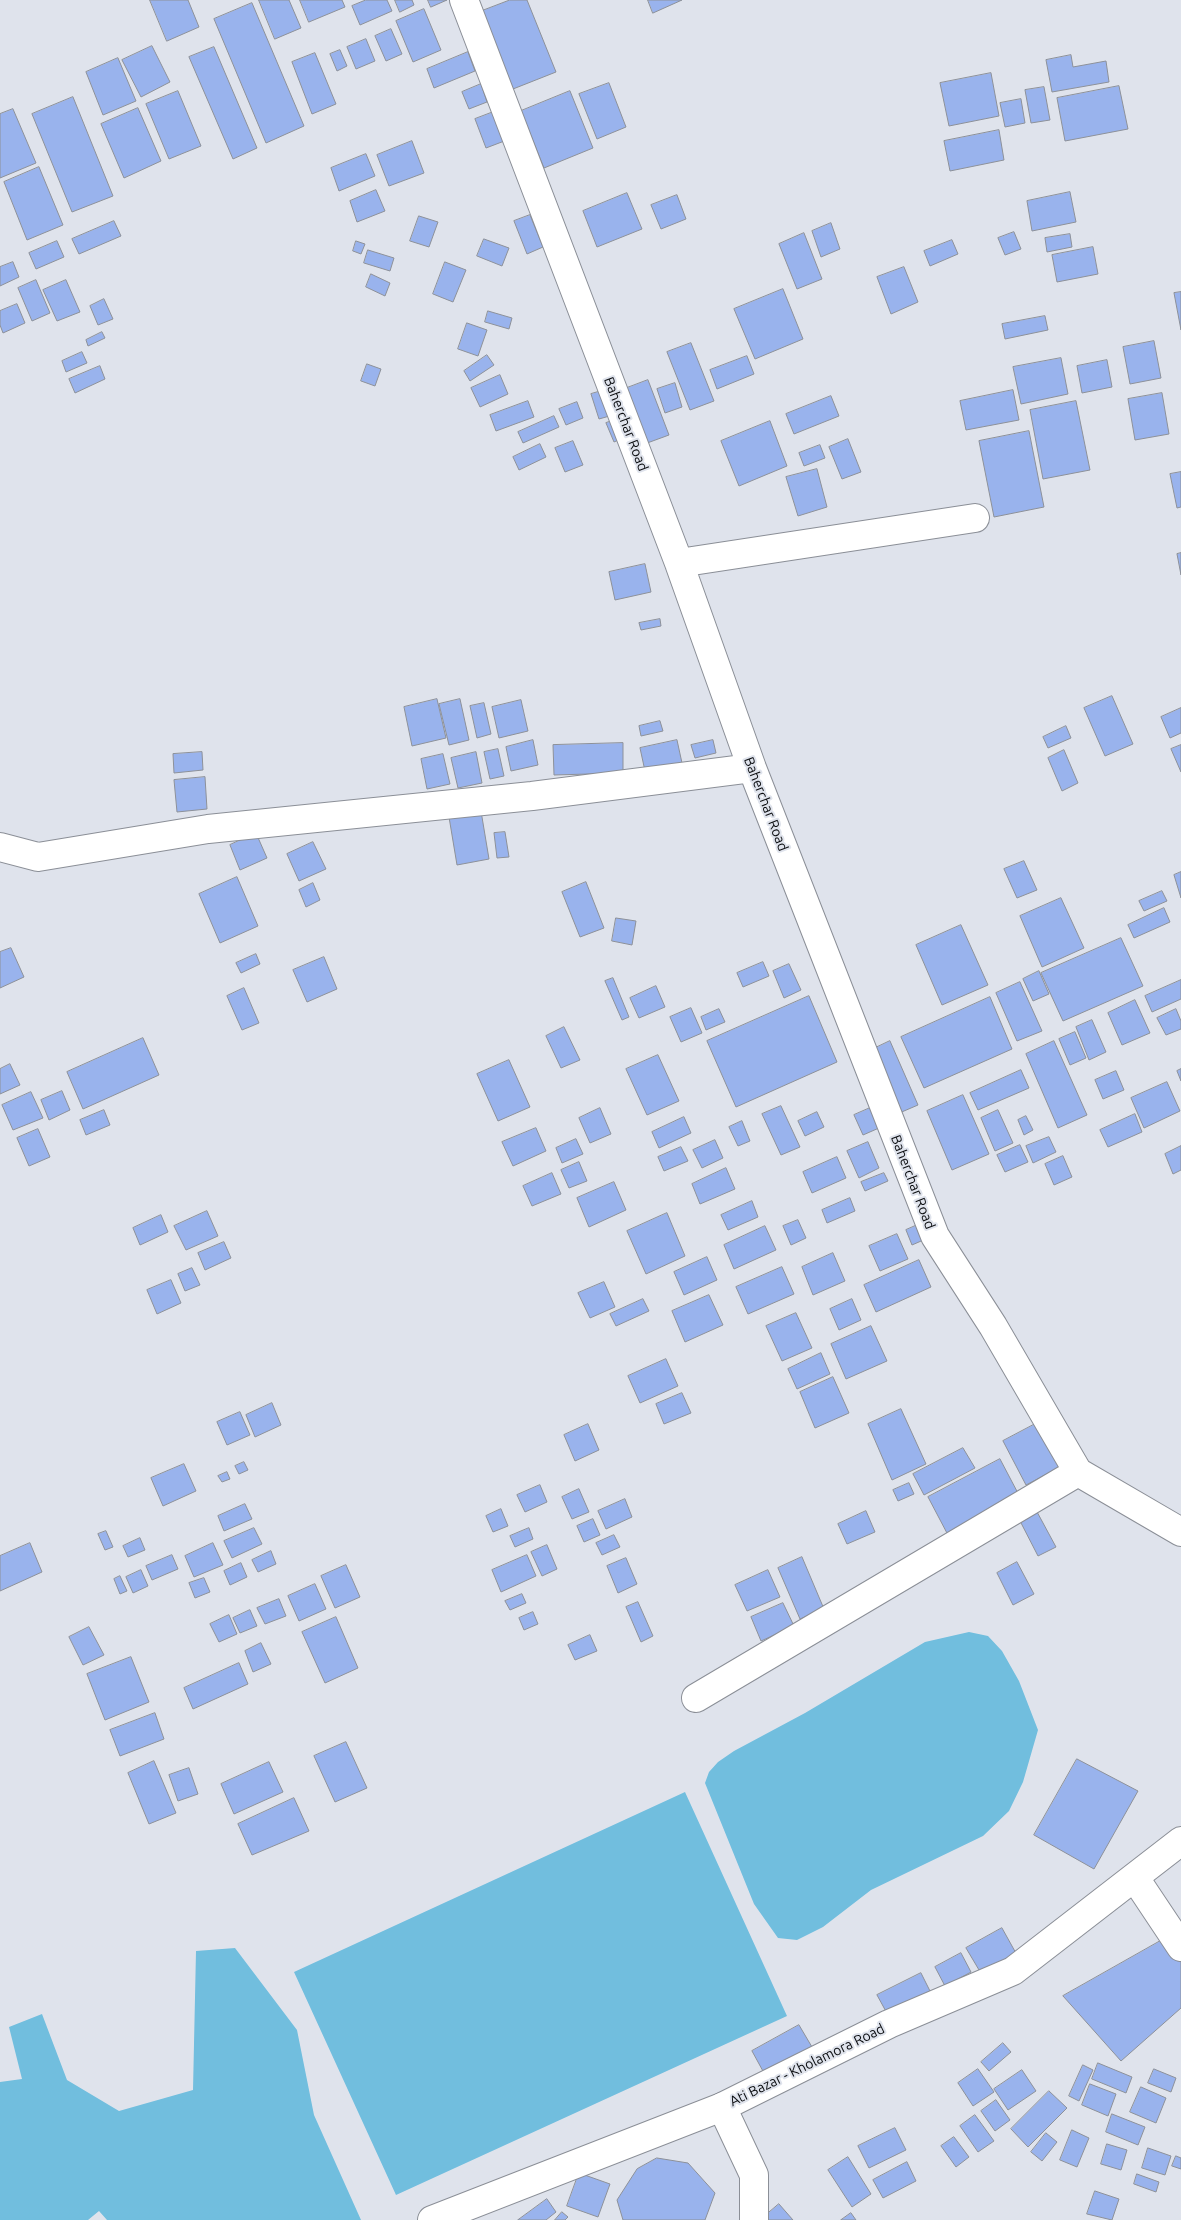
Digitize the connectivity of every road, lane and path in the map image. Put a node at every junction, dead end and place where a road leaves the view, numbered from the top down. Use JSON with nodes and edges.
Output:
{"nodes":[{"id":1,"x":466,"y":1,"type":"edge"},
{"id":2,"x":975,"y":518,"type":"dead end"},
{"id":3,"x":679,"y":563,"type":"junction"},
{"id":4,"x":752,"y":768,"type":"junction"},
{"id":5,"x":0,"y":847,"type":"edge"},
{"id":6,"x":1078,"y":1472,"type":"junction"},
{"id":7,"x":1181,"y":1532,"type":"edge"},
{"id":8,"x":696,"y":1698,"type":"dead end"},
{"id":9,"x":1181,"y":1841,"type":"edge"},
{"id":10,"x":1145,"y":1870,"type":"junction"},
{"id":11,"x":1181,"y":1948,"type":"edge"},
{"id":12,"x":722,"y":2107,"type":"junction"},
{"id":13,"x":432,"y":2220,"type":"edge"},
{"id":14,"x":754,"y":2220,"type":"edge"}],
"edges":[{"from":1,"to":3,"type":"street","name":"Baherchar Road"},
{"from":2,"to":3,"type":"street"},
{"from":3,"to":4,"type":"street","name":"Baherchar Road"},
{"from":4,"to":5,"type":"street"},
{"from":4,"to":6,"type":"street","name":"Baherchar Road"},
{"from":6,"to":7,"type":"street","name":"Baherchar Road"},
{"from":6,"to":8,"type":"street"},
{"from":9,"to":10,"type":"street","name":"Ati Bazar - Kholamora Road"},
{"from":10,"to":11,"type":"street"},
{"from":10,"to":12,"type":"street","name":"Ati Bazar - Kholamora Road"},
{"from":12,"to":13,"type":"street","name":"Ati Bazar - Kholamora Road"},
{"from":12,"to":14,"type":"street"}]}
